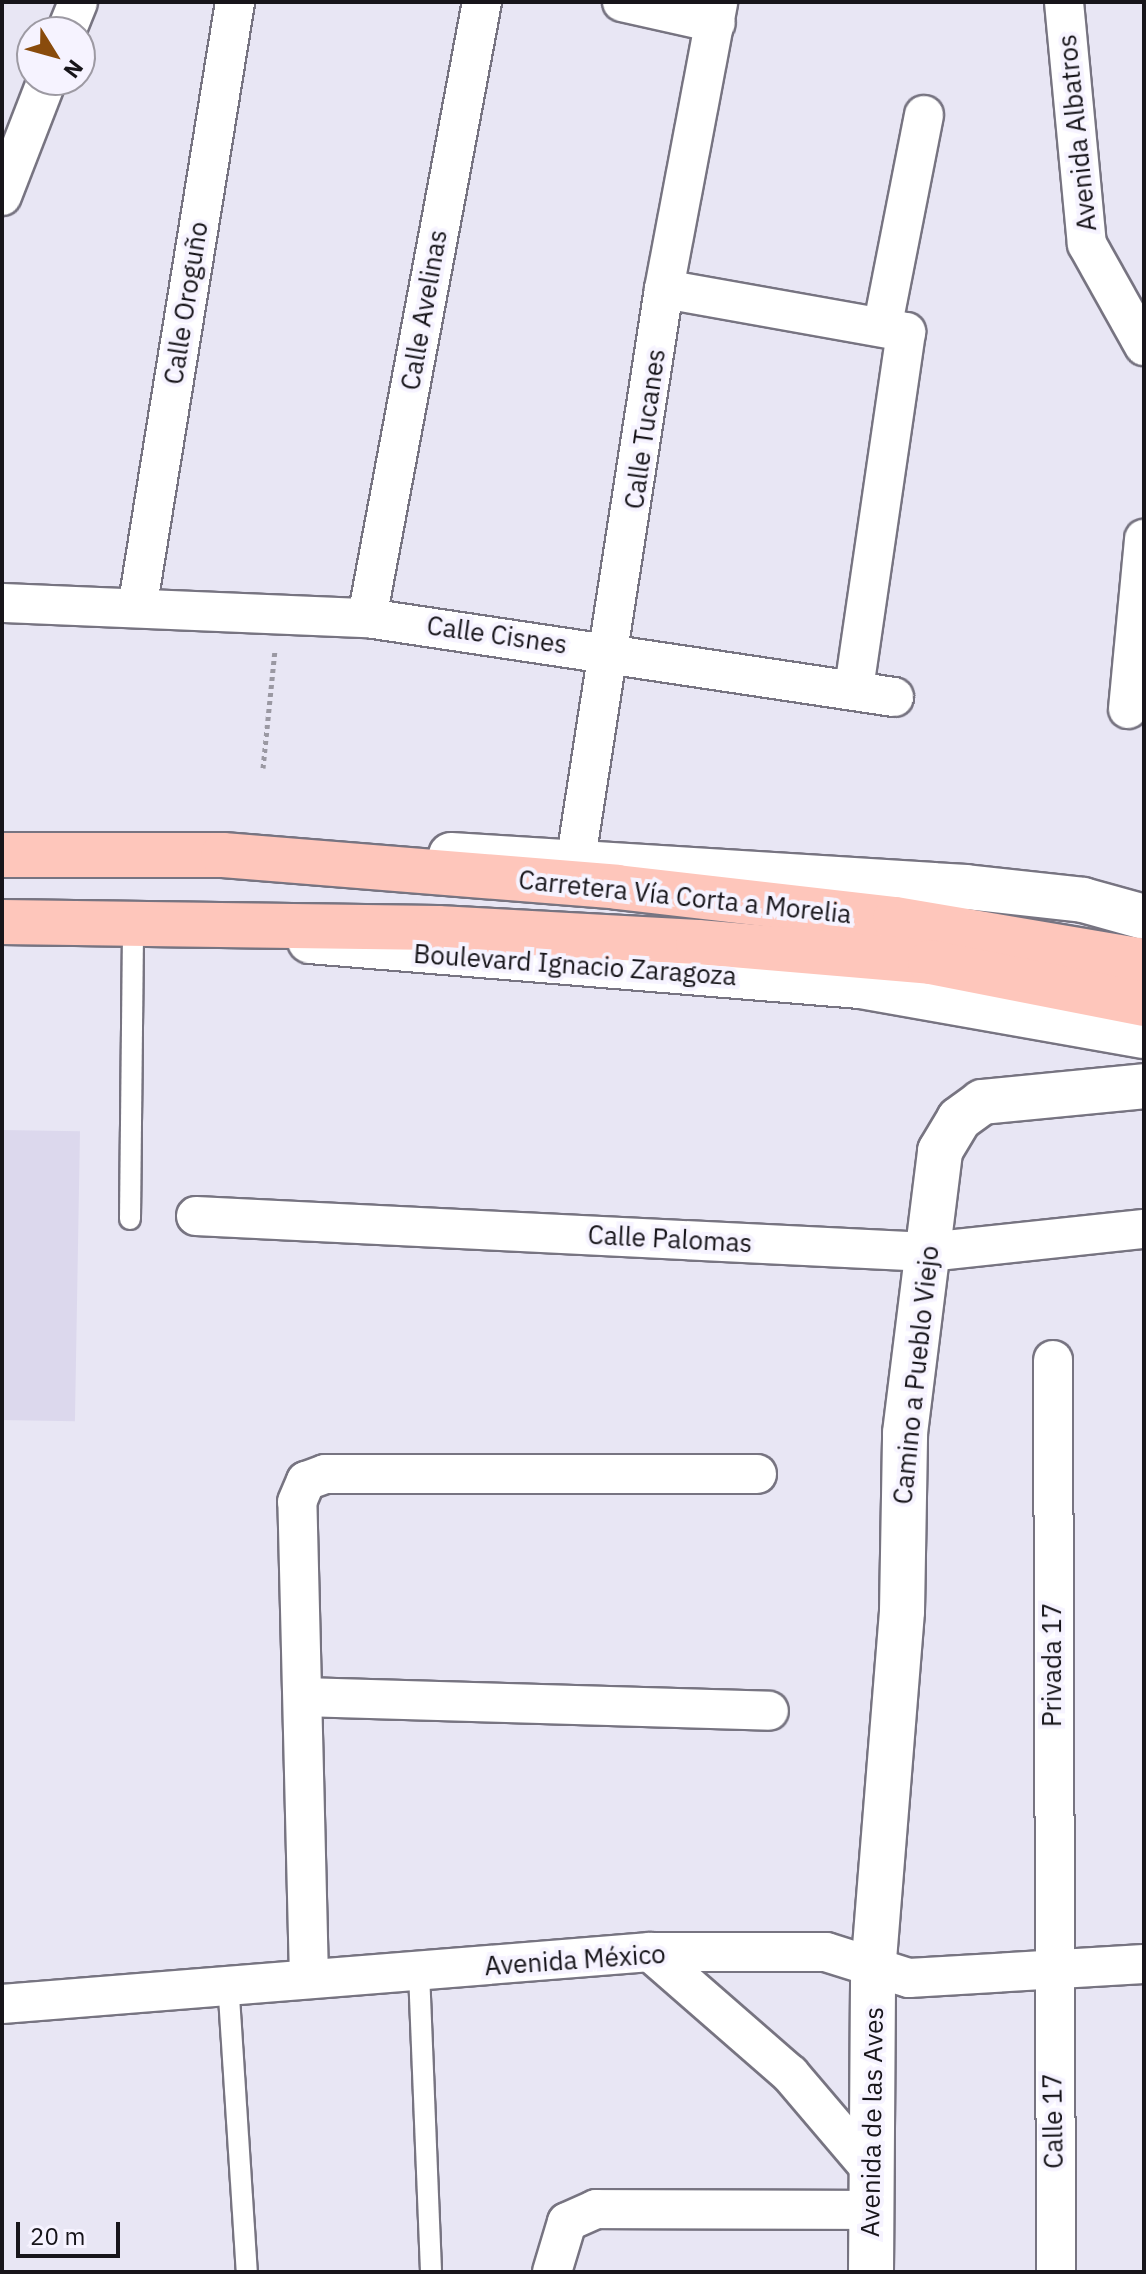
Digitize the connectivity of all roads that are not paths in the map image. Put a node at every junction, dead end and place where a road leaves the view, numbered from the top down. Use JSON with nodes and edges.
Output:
{"nodes":[{"id":1,"x":235,"y":2,"type":"edge"},
{"id":2,"x":482,"y":2,"type":"edge"},
{"id":3,"x":622,"y":2,"type":"edge"},
{"id":4,"x":1064,"y":2,"type":"edge"},
{"id":5,"x":717,"y":12,"type":"edge"},
{"id":6,"x":41,"y":96,"type":"edge"},
{"id":7,"x":924,"y":115,"type":"dead end"},
{"id":8,"x":2,"y":196,"type":"edge"},
{"id":9,"x":664,"y":289,"type":"junction"},
{"id":10,"x":895,"y":328,"type":"junction"},
{"id":11,"x":1144,"y":346,"type":"edge"},
{"id":12,"x":1144,"y":539,"type":"edge"},
{"id":13,"x":2,"y":603,"type":"edge"},
{"id":14,"x":138,"y":603,"type":"junction"},
{"id":15,"x":367,"y":618,"type":"junction"},
{"id":16,"x":614,"y":650,"type":"junction"},
{"id":17,"x":854,"y":690,"type":"junction"},
{"id":18,"x":894,"y":697,"type":"dead end"},
{"id":19,"x":1128,"y":709,"type":"dead end"},
{"id":20,"x":2,"y":855,"type":"edge"},
{"id":21,"x":223,"y":855,"type":"junction"},
{"id":22,"x":576,"y":858,"type":"junction"},
{"id":23,"x":1144,"y":886,"type":"edge"},
{"id":24,"x":1083,"y":900,"type":"junction"},
{"id":25,"x":1144,"y":917,"type":"edge"},
{"id":26,"x":2,"y":922,"type":"edge"},
{"id":27,"x":133,"y":928,"type":"junction"},
{"id":28,"x":220,"y":930,"type":"junction"},
{"id":29,"x":1144,"y":961,"type":"edge"},
{"id":30,"x":1144,"y":1004,"type":"edge"},
{"id":31,"x":1144,"y":1036,"type":"edge"},
{"id":32,"x":1144,"y":1086,"type":"edge"},
{"id":33,"x":196,"y":1216,"type":"dead end"},
{"id":34,"x":130,"y":1219,"type":"dead end"},
{"id":35,"x":1144,"y":1229,"type":"edge"},
{"id":36,"x":928,"y":1252,"type":"junction"},
{"id":37,"x":1053,"y":1360,"type":"dead end"},
{"id":38,"x":757,"y":1474,"type":"dead end"},
{"id":39,"x":304,"y":1697,"type":"junction"},
{"id":40,"x":769,"y":1711,"type":"dead end"},
{"id":41,"x":650,"y":1952,"type":"junction"},
{"id":42,"x":1144,"y":1964,"type":"edge"},
{"id":43,"x":1051,"y":1970,"type":"junction"},
{"id":44,"x":419,"y":1972,"type":"junction"},
{"id":45,"x":873,"y":1972,"type":"junction"},
{"id":46,"x":309,"y":1978,"type":"junction"},
{"id":47,"x":228,"y":1981,"type":"junction"},
{"id":48,"x":2,"y":2004,"type":"edge"},
{"id":49,"x":870,"y":2189,"type":"junction"},
{"id":50,"x":247,"y":2272,"type":"edge"},
{"id":51,"x":431,"y":2272,"type":"edge"},
{"id":52,"x":552,"y":2272,"type":"edge"},
{"id":53,"x":871,"y":2272,"type":"edge"},
{"id":54,"x":1056,"y":2272,"type":"edge"}],
"edges":[{"from":1,"to":14,"type":"street","name":"Calle Oroguño"},
{"from":2,"to":15,"type":"street","name":"Calle Avelinas"},
{"from":3,"to":5,"type":"street"},
{"from":4,"to":11,"type":"street","name":"Avenida Albatros"},
{"from":5,"to":9,"type":"street","name":"Calle Tucanes"},
{"from":6,"to":8,"type":"street"},
{"from":7,"to":10,"type":"street"},
{"from":9,"to":10,"type":"street"},
{"from":9,"to":16,"type":"street","name":"Calle Tucanes"},
{"from":10,"to":17,"type":"street"},
{"from":12,"to":19,"type":"street"},
{"from":13,"to":14,"type":"street","name":"Calle Cisnes"},
{"from":14,"to":15,"type":"street","name":"Calle Cisnes"},
{"from":15,"to":16,"type":"street","name":"Calle Cisnes"},
{"from":16,"to":17,"type":"street","name":"Calle Cisnes"},
{"from":16,"to":22,"type":"street","name":"Calle Tucanes"},
{"from":17,"to":18,"type":"street","name":"Calle Cisnes"},
{"from":20,"to":21,"type":"main road"},
{"from":21,"to":22,"type":"street"},
{"from":21,"to":29,"type":"main road","name":"Carretera Vía Corta a Morelia"},
{"from":22,"to":24,"type":"street"},
{"from":23,"to":24,"type":"street"},
{"from":24,"to":25,"type":"street"},
{"from":26,"to":27,"type":"main road","name":"Boulevard Ignacio Zaragoza"},
{"from":27,"to":28,"type":"main road","name":"Boulevard Ignacio Zaragoza"},
{"from":27,"to":34,"type":"lane"},
{"from":28,"to":30,"type":"main road","name":"Carretera Vía Corta a Morelia"},
{"from":28,"to":31,"type":"street","name":"Boulevard Ignacio Zaragoza"},
{"from":32,"to":36,"type":"street","name":"Camino a Pueblo Viejo"},
{"from":33,"to":36,"type":"street","name":"Calle Palomas"},
{"from":35,"to":36,"type":"street","name":"Calle Palomas"},
{"from":36,"to":45,"type":"street","name":"Camino a Pueblo Viejo"},
{"from":37,"to":43,"type":"street","name":"Privada 17"},
{"from":38,"to":39,"type":"street"},
{"from":39,"to":40,"type":"street"},
{"from":39,"to":46,"type":"street"},
{"from":41,"to":44,"type":"street","name":"Avenida México"},
{"from":41,"to":45,"type":"street","name":"Avenida México"},
{"from":41,"to":49,"type":"street"},
{"from":42,"to":43,"type":"street","name":"Avenida México"},
{"from":43,"to":45,"type":"street","name":"Avenida México"},
{"from":43,"to":54,"type":"street","name":"Calle 17"},
{"from":44,"to":46,"type":"street","name":"Avenida México"},
{"from":44,"to":51,"type":"lane"},
{"from":45,"to":49,"type":"street","name":"Avenida de las Aves"},
{"from":46,"to":47,"type":"street","name":"Avenida México"},
{"from":47,"to":48,"type":"street","name":"Avenida México"},
{"from":47,"to":50,"type":"lane"},
{"from":49,"to":52,"type":"street"},
{"from":49,"to":53,"type":"street","name":"Avenida de las Aves"}]}
